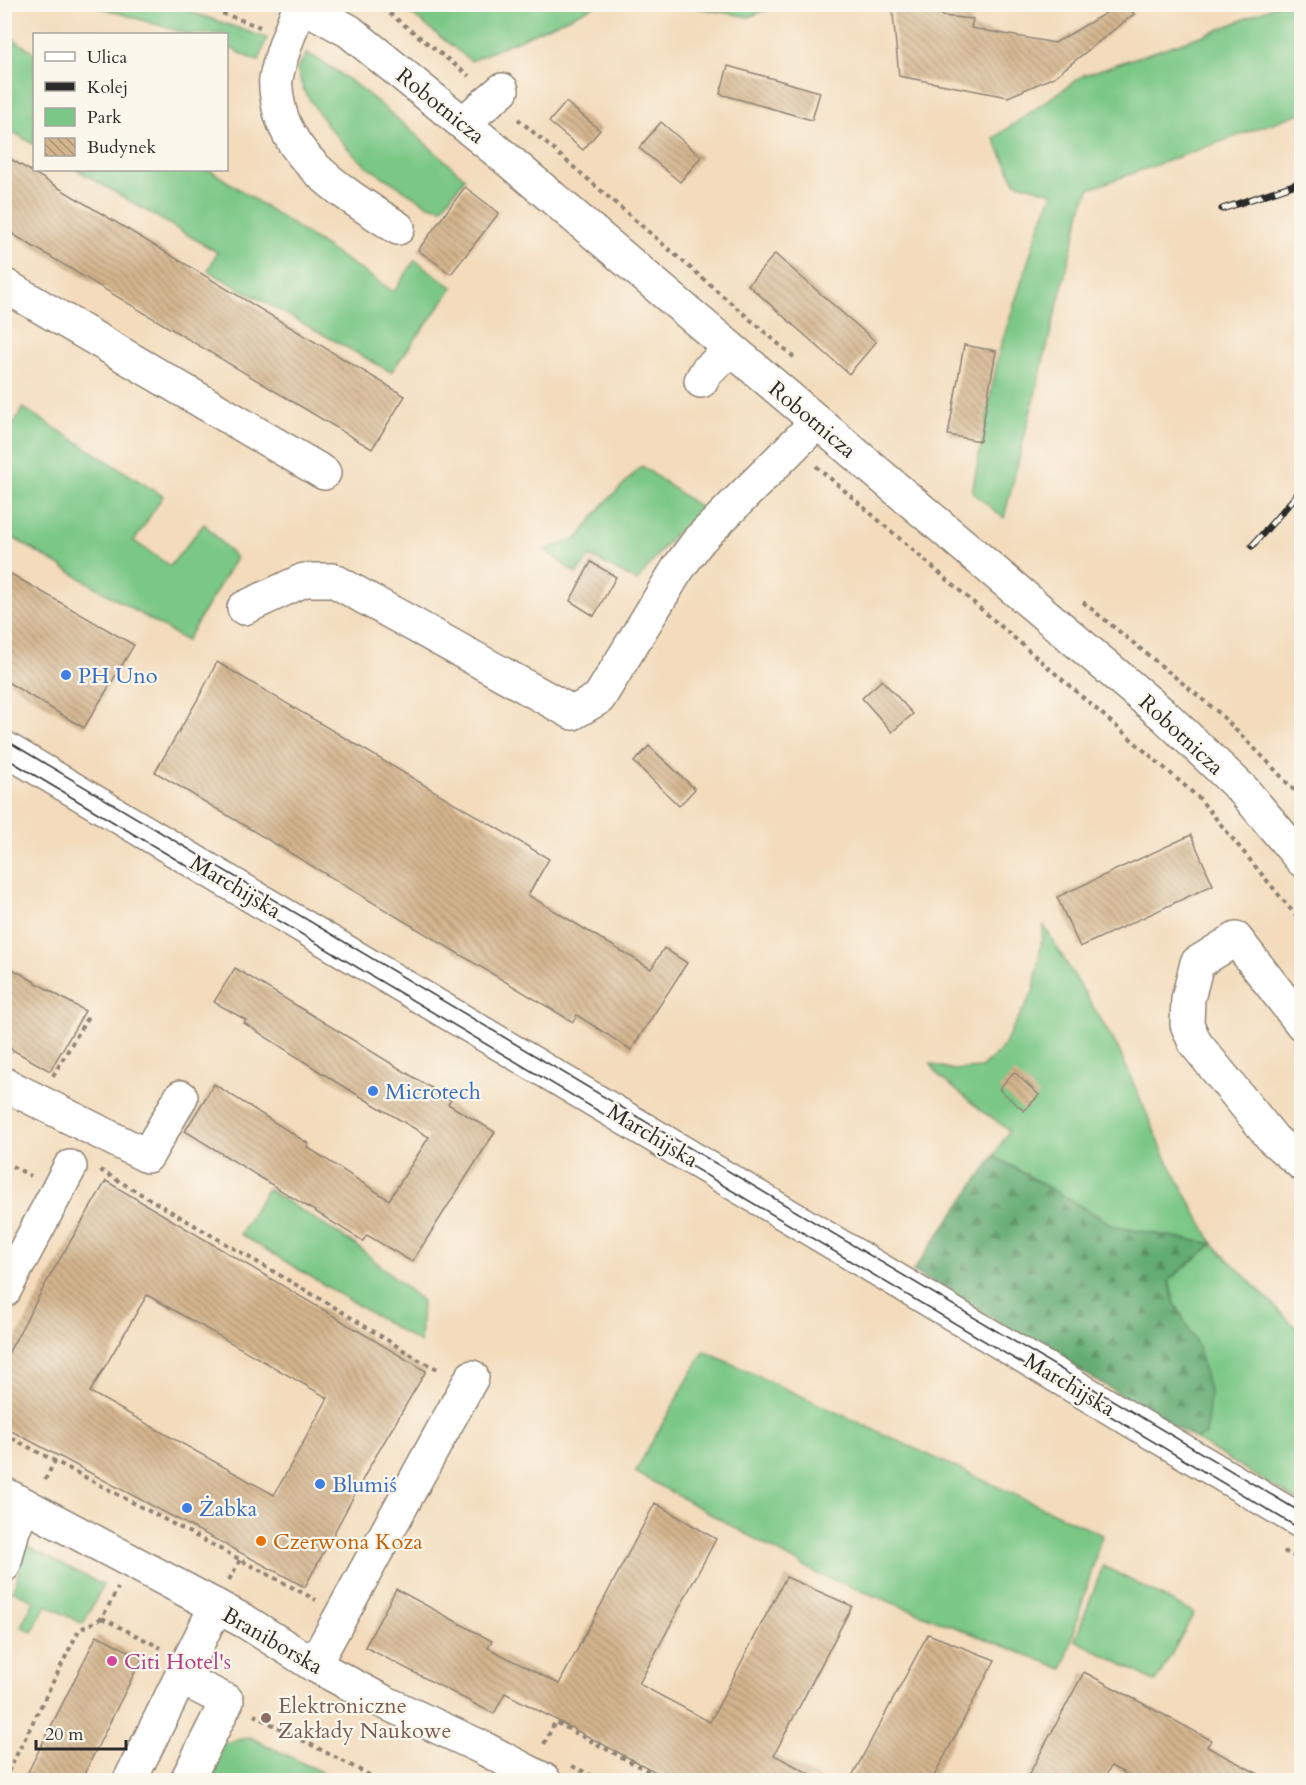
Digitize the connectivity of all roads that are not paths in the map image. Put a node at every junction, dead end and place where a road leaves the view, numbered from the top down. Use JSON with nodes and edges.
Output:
{"nodes":[{"id":1,"x":300,"y":4,"type":"edge"},
{"id":2,"x":498,"y":94,"type":"road end"},
{"id":3,"x":463,"y":123,"type":"junction"},
{"id":4,"x":398,"y":228,"type":"dead end"},
{"id":5,"x":4,"y":285,"type":"edge"},
{"id":6,"x":731,"y":350,"type":"junction"},
{"id":7,"x":701,"y":381,"type":"dead end"},
{"id":8,"x":816,"y":423,"type":"junction"},
{"id":9,"x":324,"y":473,"type":"dead end"},
{"id":10,"x":244,"y":608,"type":"dead end"},
{"id":11,"x":4,"y":748,"type":"edge"},
{"id":12,"x":1302,"y":860,"type":"edge"},
{"id":13,"x":1302,"y":1024,"type":"edge"},
{"id":14,"x":4,"y":1084,"type":"edge"},
{"id":15,"x":181,"y":1097,"type":"dead end"},
{"id":16,"x":1302,"y":1164,"type":"edge"},
{"id":17,"x":70,"y":1167,"type":"dead end"},
{"id":18,"x":4,"y":1291,"type":"edge"},
{"id":19,"x":458,"y":1374,"type":"road end"},
{"id":20,"x":24,"y":1494,"type":"edge"},
{"id":21,"x":1302,"y":1522,"type":"edge"},
{"id":22,"x":4,"y":1565,"type":"edge"},
{"id":23,"x":222,"y":1595,"type":"junction"},
{"id":24,"x":174,"y":1665,"type":"junction"},
{"id":25,"x":314,"y":1665,"type":"junction"},
{"id":26,"x":542,"y":1765,"type":"edge"},
{"id":27,"x":130,"y":1780,"type":"edge"},
{"id":28,"x":187,"y":1780,"type":"edge"}],
"edges":[{"from":1,"to":3,"type":"street","name":"Robotnicza"},
{"from":1,"to":4,"type":"street"},
{"from":2,"to":3,"type":"street"},
{"from":3,"to":6,"type":"street","name":"Robotnicza"},
{"from":5,"to":9,"type":"street"},
{"from":6,"to":7,"type":"street"},
{"from":6,"to":8,"type":"street","name":"Robotnicza"},
{"from":8,"to":10,"type":"street"},
{"from":8,"to":12,"type":"street","name":"Robotnicza"},
{"from":11,"to":21,"type":"street","name":"Marchijska"},
{"from":13,"to":16,"type":"street"},
{"from":14,"to":15,"type":"street"},
{"from":17,"to":18,"type":"street"},
{"from":19,"to":25,"type":"street"},
{"from":20,"to":22,"type":"street"},
{"from":20,"to":23,"type":"street","name":"Braniborska"},
{"from":23,"to":24,"type":"street"},
{"from":23,"to":25,"type":"street","name":"Braniborska"},
{"from":24,"to":27,"type":"street"},
{"from":24,"to":28,"type":"street"},
{"from":25,"to":26,"type":"street","name":"Braniborska"}]}
